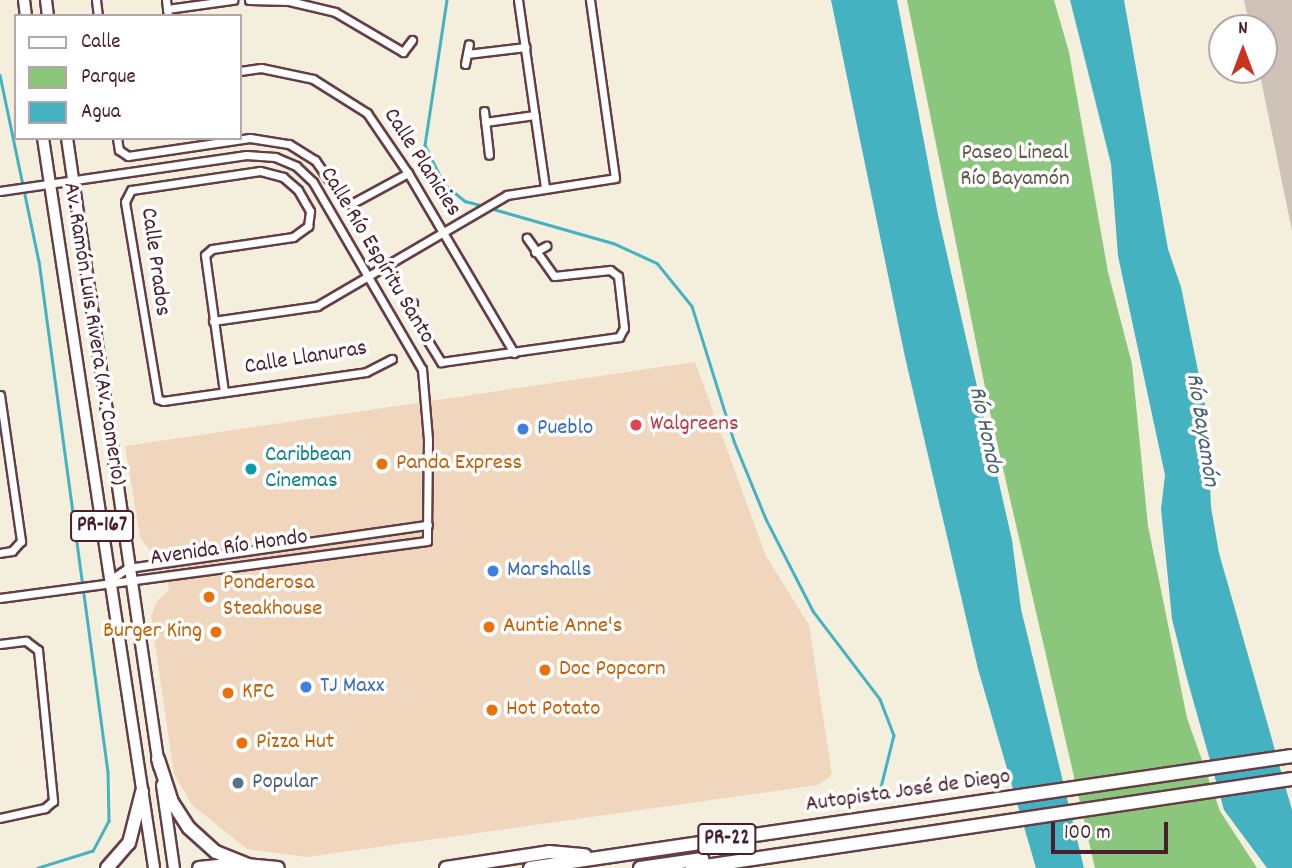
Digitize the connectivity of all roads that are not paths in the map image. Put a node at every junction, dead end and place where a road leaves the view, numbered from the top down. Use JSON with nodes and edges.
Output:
{"nodes":[{"id":1,"x":166,"y":0,"type":"edge"},
{"id":2,"x":233,"y":0,"type":"edge"},
{"id":3,"x":249,"y":0,"type":"edge"},
{"id":4,"x":518,"y":0,"type":"edge"},
{"id":5,"x":590,"y":0,"type":"edge"},
{"id":6,"x":168,"y":13,"type":"edge"},
{"id":7,"x":412,"y":40,"type":"dead end"},
{"id":8,"x":469,"y":44,"type":"dead end"},
{"id":9,"x":526,"y":47,"type":"junction"},
{"id":10,"x":467,"y":54,"type":"junction"},
{"id":11,"x":465,"y":64,"type":"dead end"},
{"id":12,"x":242,"y":71,"type":"edge"},
{"id":13,"x":484,"y":111,"type":"dead end"},
{"id":14,"x":535,"y":115,"type":"junction"},
{"id":15,"x":485,"y":122,"type":"junction"},
{"id":16,"x":242,"y":139,"type":"edge"},
{"id":17,"x":43,"y":140,"type":"edge"},
{"id":18,"x":67,"y":140,"type":"edge"},
{"id":19,"x":117,"y":140,"type":"edge"},
{"id":20,"x":225,"y":140,"type":"edge"},
{"id":21,"x":187,"y":143,"type":"edge"},
{"id":22,"x":489,"y":155,"type":"dead end"},
{"id":23,"x":408,"y":173,"type":"junction"},
{"id":24,"x":74,"y":180,"type":"junction"},
{"id":25,"x":49,"y":184,"type":"junction"},
{"id":26,"x":545,"y":187,"type":"junction"},
{"id":27,"x":0,"y":191,"type":"edge"},
{"id":28,"x":445,"y":234,"type":"junction"},
{"id":29,"x":527,"y":237,"type":"dead end"},
{"id":30,"x":546,"y":246,"type":"dead end"},
{"id":31,"x":535,"y":252,"type":"junction"},
{"id":32,"x":370,"y":279,"type":"junction"},
{"id":33,"x":413,"y":303,"type":"dead end"},
{"id":34,"x":214,"y":321,"type":"junction"},
{"id":35,"x":514,"y":353,"type":"junction"},
{"id":36,"x":392,"y":359,"type":"dead end"},
{"id":37,"x":224,"y":392,"type":"junction"},
{"id":38,"x":0,"y":395,"type":"edge"},
{"id":39,"x":428,"y":525,"type":"junction"},
{"id":40,"x":427,"y":541,"type":"joint"},
{"id":41,"x":0,"y":552,"type":"edge"},
{"id":42,"x":128,"y":568,"type":"junction"},
{"id":43,"x":109,"y":581,"type":"junction"},
{"id":44,"x":130,"y":583,"type":"junction"},
{"id":45,"x":0,"y":598,"type":"edge"},
{"id":46,"x":0,"y":644,"type":"edge"},
{"id":47,"x":1292,"y":757,"type":"edge"},
{"id":48,"x":158,"y":759,"type":"junction"},
{"id":49,"x":1292,"y":779,"type":"edge"},
{"id":50,"x":142,"y":792,"type":"junction"},
{"id":51,"x":0,"y":818,"type":"edge"},
{"id":52,"x":928,"y":832,"type":"junction"},
{"id":53,"x":655,"y":850,"type":"junction"},
{"id":54,"x":606,"y":857,"type":"junction"},
{"id":55,"x":249,"y":865,"type":"junction"},
{"id":56,"x":107,"y":868,"type":"edge"},
{"id":57,"x":154,"y":868,"type":"edge"},
{"id":58,"x":174,"y":868,"type":"edge"},
{"id":59,"x":199,"y":868,"type":"edge"},
{"id":60,"x":278,"y":868,"type":"edge"},
{"id":61,"x":446,"y":868,"type":"edge"},
{"id":62,"x":530,"y":868,"type":"edge"},
{"id":63,"x":587,"y":868,"type":"edge"},
{"id":64,"x":640,"y":868,"type":"edge"},
{"id":65,"x":692,"y":868,"type":"edge"}],
"edges":[{"from":1,"to":6,"type":"street"},
{"from":2,"to":6,"type":"street"},
{"from":3,"to":7,"type":"street"},
{"from":4,"to":9,"type":"street"},
{"from":5,"to":26,"type":"street"},
{"from":8,"to":10,"type":"street"},
{"from":9,"to":10,"type":"street"},
{"from":9,"to":14,"type":"street"},
{"from":10,"to":11,"type":"street"},
{"from":12,"to":23,"type":"street","name":"Calle Planicies"},
{"from":13,"to":15,"type":"street"},
{"from":14,"to":15,"type":"street"},
{"from":14,"to":26,"type":"street"},
{"from":15,"to":22,"type":"street"},
{"from":16,"to":23,"type":"street"},
{"from":17,"to":25,"type":"main road","name":"Av. Ramón Luis Rivera (Av. Comerío)","number":"PR-167"},
{"from":18,"to":24,"type":"main road","name":"Av. Ramón Luis Rivera (Av. Comerío)","number":"PR-167"},
{"from":19,"to":21,"type":"street"},
{"from":20,"to":21,"type":"street"},
{"from":23,"to":28,"type":"street","name":"Calle Planicies"},
{"from":24,"to":25,"type":"street","name":"Calle Río Espíritu Santo"},
{"from":24,"to":32,"type":"street","name":"Calle Río Espíritu Santo"},
{"from":24,"to":42,"type":"main road","name":"Av. Ramón Luis Rivera (Av. Comerío)","number":"PR-167"},
{"from":25,"to":27,"type":"street","name":"Calle Río Espíritu Santo"},
{"from":25,"to":43,"type":"main road","name":"Av. Ramón Luis Rivera (Av. Comerío)","number":"PR-167"},
{"from":26,"to":28,"type":"street"},
{"from":28,"to":32,"type":"street"},
{"from":28,"to":35,"type":"street","name":"Calle Planicies"},
{"from":29,"to":31,"type":"street"},
{"from":30,"to":31,"type":"street"},
{"from":31,"to":35,"type":"street"},
{"from":32,"to":34,"type":"street"},
{"from":32,"to":39,"type":"street","name":"Calle Río Espíritu Santo"},
{"from":33,"to":35,"type":"street"},
{"from":34,"to":37,"type":"street","name":"Calle Prados"},
{"from":34,"to":37,"type":"street","name":"Calle Prados"},
{"from":36,"to":37,"type":"street","name":"Calle Llanuras"},
{"from":38,"to":41,"type":"street"},
{"from":39,"to":40,"type":"street","name":"Calle Río Espíritu Santo"},
{"from":39,"to":42,"type":"street","name":"Avenida Río Hondo"},
{"from":40,"to":44,"type":"street","name":"Avenida Río Hondo"},
{"from":42,"to":43,"type":"street","name":"Avenida Río Hondo"},
{"from":42,"to":44,"type":"main road","name":"Av. Ramón Luis Rivera (Av. Comerío)","number":"PR-167"},
{"from":43,"to":44,"type":"street","name":"Avenida Río Hondo"},
{"from":43,"to":45,"type":"street"},
{"from":43,"to":50,"type":"main road","name":"Av. Ramón Luis Rivera (Av. Comerío)","number":"PR-167"},
{"from":44,"to":48,"type":"main road","name":"Av. Ramón Luis Rivera (Av. Comerío)","number":"PR-167"},
{"from":46,"to":51,"type":"street"},
{"from":47,"to":53,"type":"highway","name":"Autopista José de Diego","number":"PR-22"},
{"from":48,"to":55,"type":"highway"},
{"from":48,"to":58,"type":"main road","name":"Av. Ramón Luis Rivera (Av. Comerío)","number":"PR-167"},
{"from":49,"to":52,"type":"highway","name":"Autopista José de Diego","number":"PR-22"},
{"from":50,"to":56,"type":"highway"},
{"from":50,"to":57,"type":"main road","name":"Av. Ramón Luis Rivera (Av. Comerío)","number":"PR-167"},
{"from":52,"to":64,"type":"highway"},
{"from":52,"to":65,"type":"highway","name":"Autopista José de Diego","number":"PR-22"},
{"from":53,"to":54,"type":"highway","name":"Autopista José de Diego","number":"PR-22"},
{"from":53,"to":63,"type":"highway"},
{"from":54,"to":61,"type":"highway"},
{"from":54,"to":62,"type":"highway","name":"Autopista José de Diego","number":"PR-22"},
{"from":55,"to":59,"type":"highway"},
{"from":55,"to":60,"type":"highway"}]}
